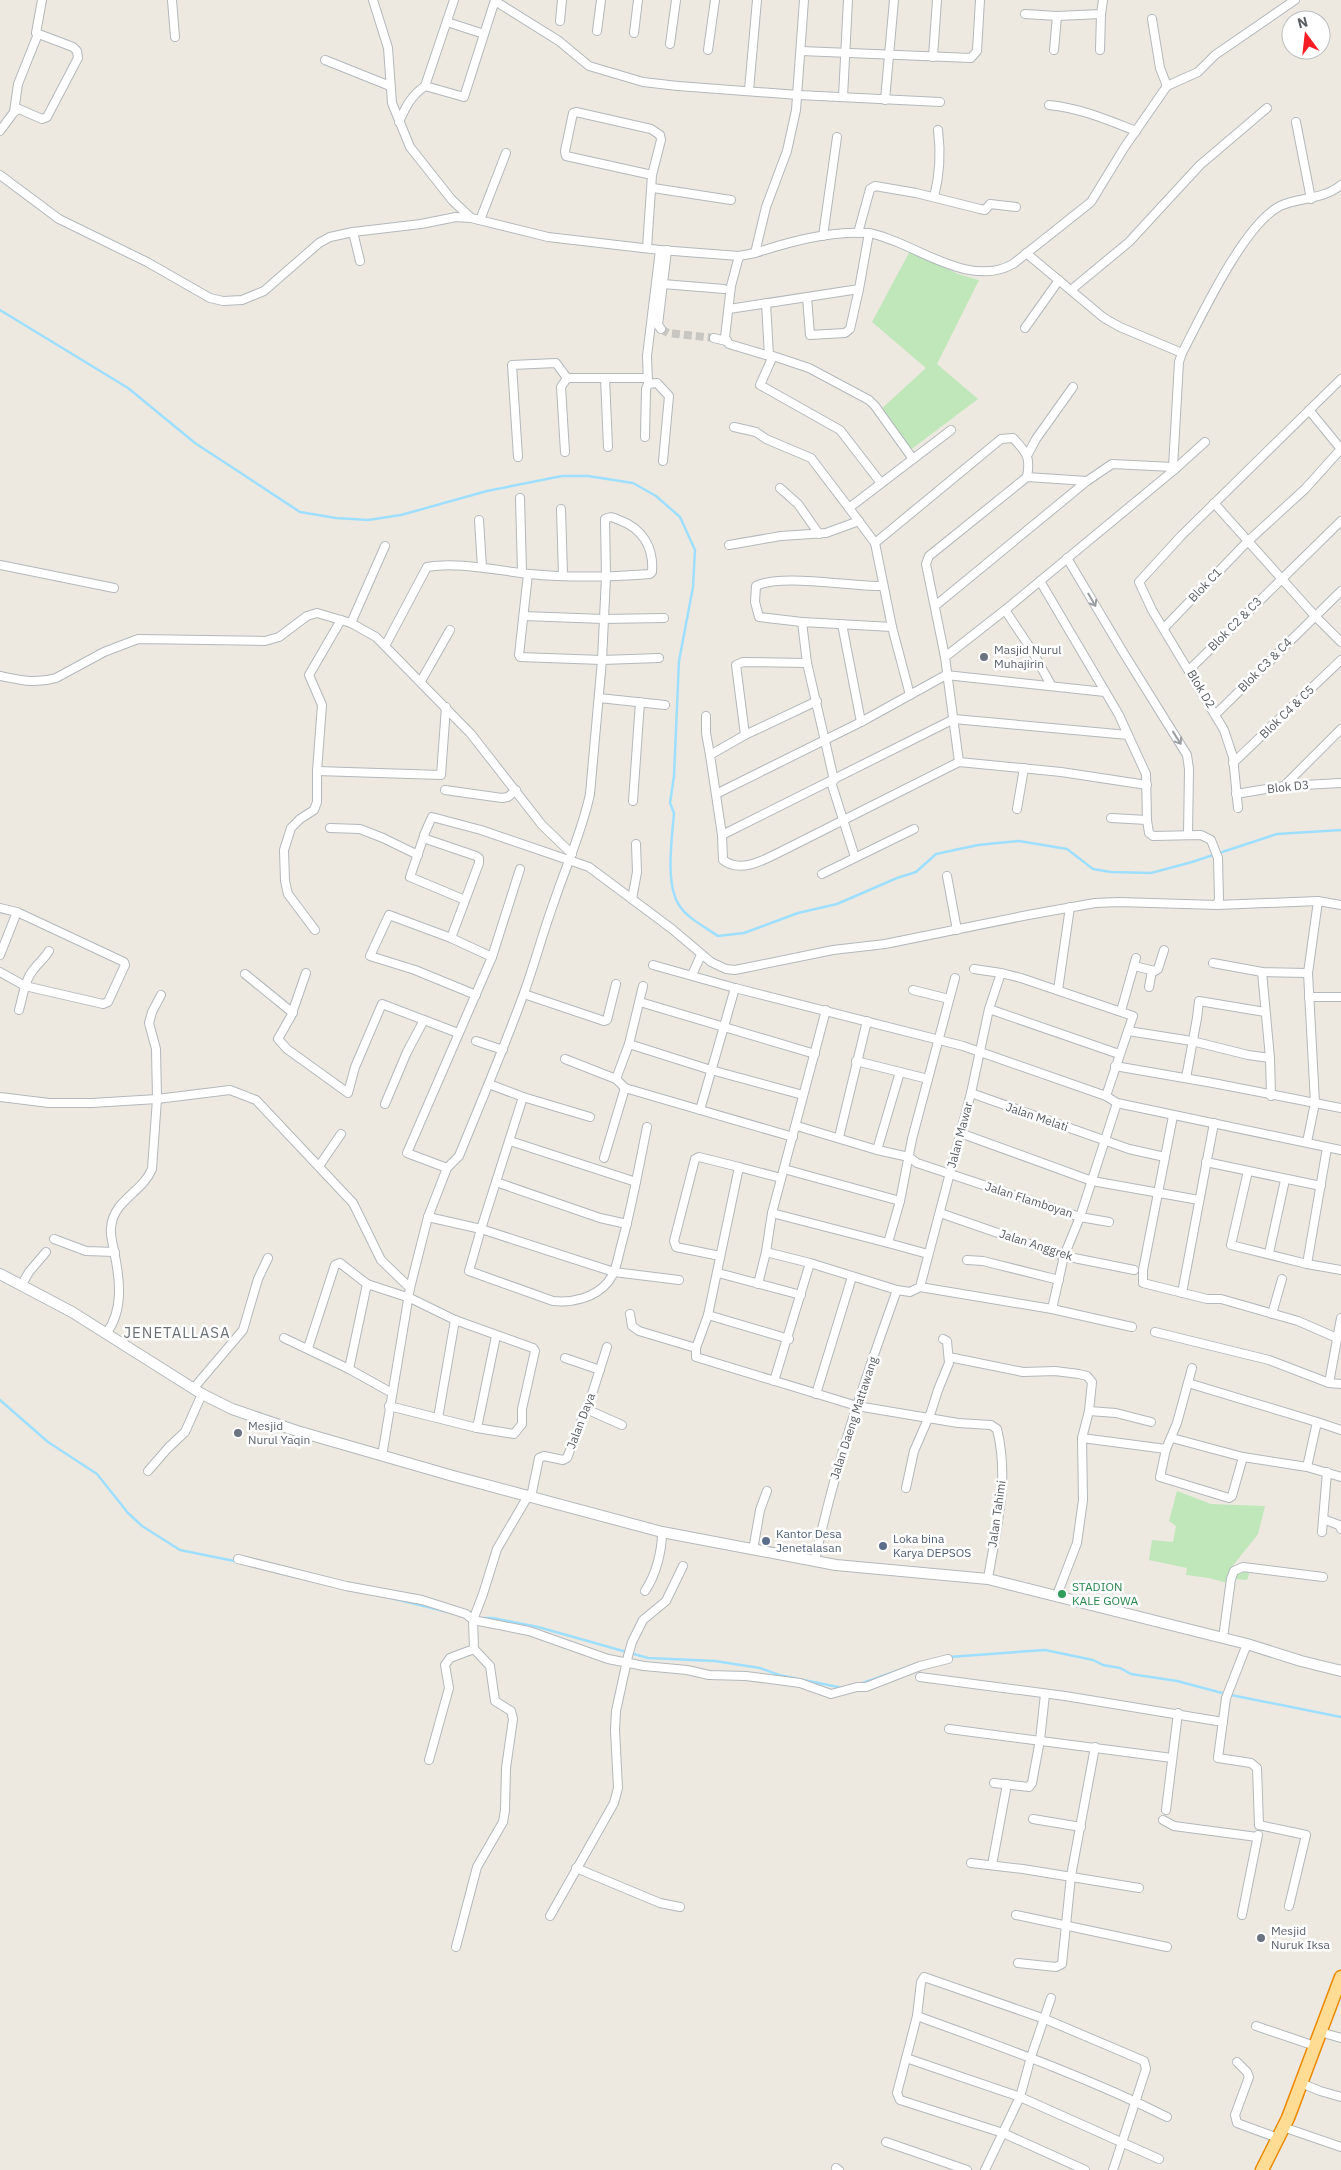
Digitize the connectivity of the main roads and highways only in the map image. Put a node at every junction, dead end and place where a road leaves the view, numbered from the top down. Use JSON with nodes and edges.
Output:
{"nodes":[{"id":1,"x":1341,"y":1977,"type":"edge"},
{"id":2,"x":1262,"y":2170,"type":"edge"}],
"edges":[{"from":1,"to":2,"type":"highway"}]}
